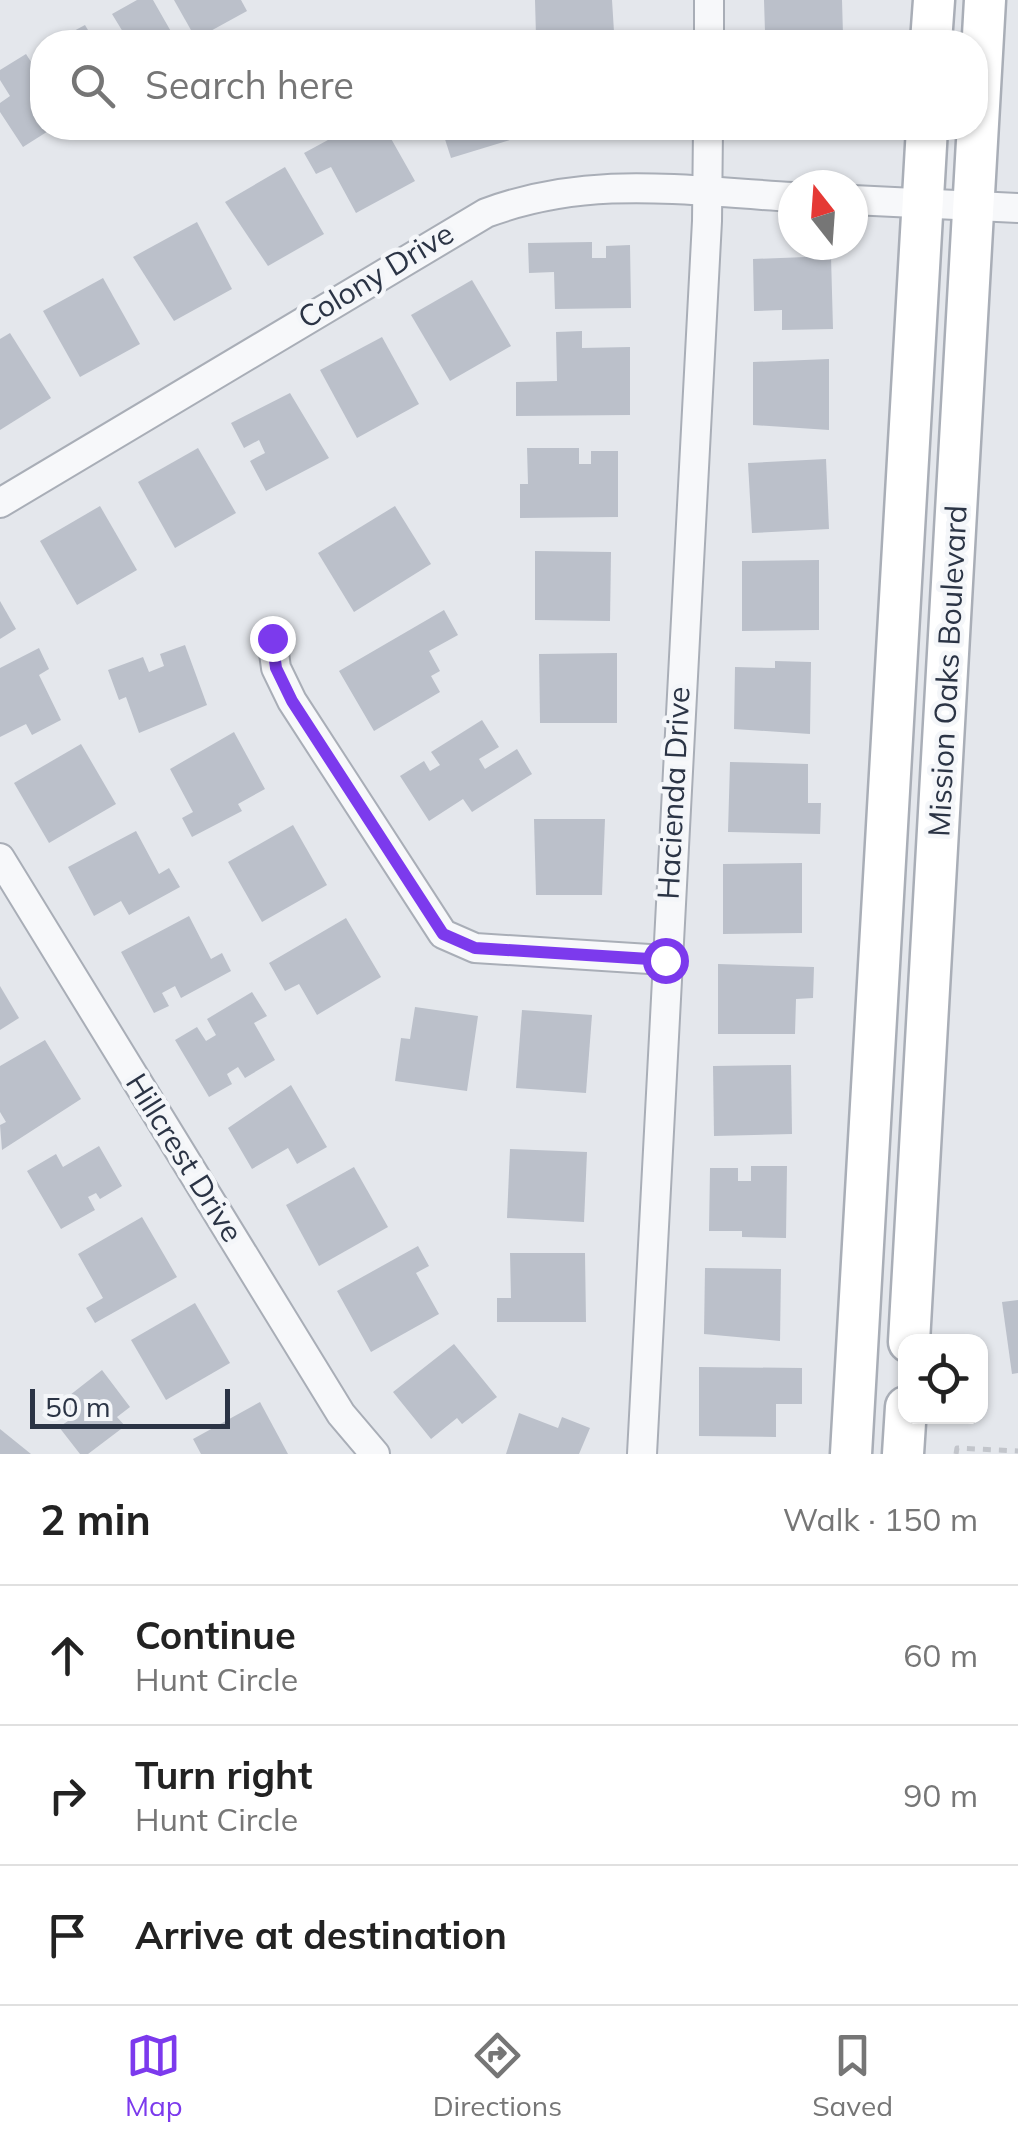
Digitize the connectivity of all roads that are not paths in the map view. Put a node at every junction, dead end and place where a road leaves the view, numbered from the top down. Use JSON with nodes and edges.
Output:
{"nodes":[{"id":1,"x":708,"y":0,"type":"edge"},
{"id":2,"x":934,"y":0,"type":"edge"},
{"id":3,"x":985,"y":0,"type":"edge"},
{"id":4,"x":709,"y":30,"type":"edge"},
{"id":5,"x":933,"y":30,"type":"edge"},
{"id":6,"x":983,"y":30,"type":"edge"},
{"id":7,"x":708,"y":140,"type":"edge"},
{"id":8,"x":926,"y":140,"type":"edge"},
{"id":9,"x":978,"y":140,"type":"edge"},
{"id":10,"x":707,"y":192,"type":"junction"},
{"id":11,"x":778,"y":196,"type":"edge"},
{"id":12,"x":868,"y":201,"type":"edge"},
{"id":13,"x":923,"y":203,"type":"junction"},
{"id":14,"x":974,"y":206,"type":"junction"},
{"id":15,"x":1018,"y":208,"type":"edge"},
{"id":16,"x":0,"y":503,"type":"edge"},
{"id":17,"x":272,"y":638,"type":"dead end"},
{"id":18,"x":0,"y":858,"type":"edge"},
{"id":19,"x":665,"y":960,"type":"junction"},
{"id":20,"x":909,"y":1334,"type":"edge"},
{"id":21,"x":905,"y":1424,"type":"edge"},
{"id":22,"x":375,"y":1454,"type":"edge"},
{"id":23,"x":642,"y":1454,"type":"edge"},
{"id":24,"x":852,"y":1454,"type":"edge"},
{"id":25,"x":903,"y":1454,"type":"edge"}],
"edges":[{"from":1,"to":4,"type":"street"},
{"from":2,"to":5,"type":"main road"},
{"from":3,"to":6,"type":"main road","name":"Mission Oaks Boulevard"},
{"from":7,"to":10,"type":"street","name":"Hacienda Drive"},
{"from":8,"to":13,"type":"main road","name":"Mission Oaks Boulevard"},
{"from":9,"to":14,"type":"main road","name":"Mission Oaks Boulevard"},
{"from":10,"to":11,"type":"street","name":"Colony Drive"},
{"from":10,"to":16,"type":"street","name":"Colony Drive"},
{"from":10,"to":19,"type":"street","name":"Hacienda Drive"},
{"from":12,"to":13,"type":"street"},
{"from":13,"to":14,"type":"street"},
{"from":13,"to":24,"type":"main road","name":"Mission Oaks Boulevard"},
{"from":14,"to":15,"type":"street"},
{"from":14,"to":20,"type":"main road","name":"Mission Oaks Boulevard"},
{"from":17,"to":19,"type":"street"},
{"from":18,"to":22,"type":"street","name":"Hillcrest Drive"},
{"from":19,"to":23,"type":"street","name":"Hacienda Drive"},
{"from":21,"to":25,"type":"main road"}]}
